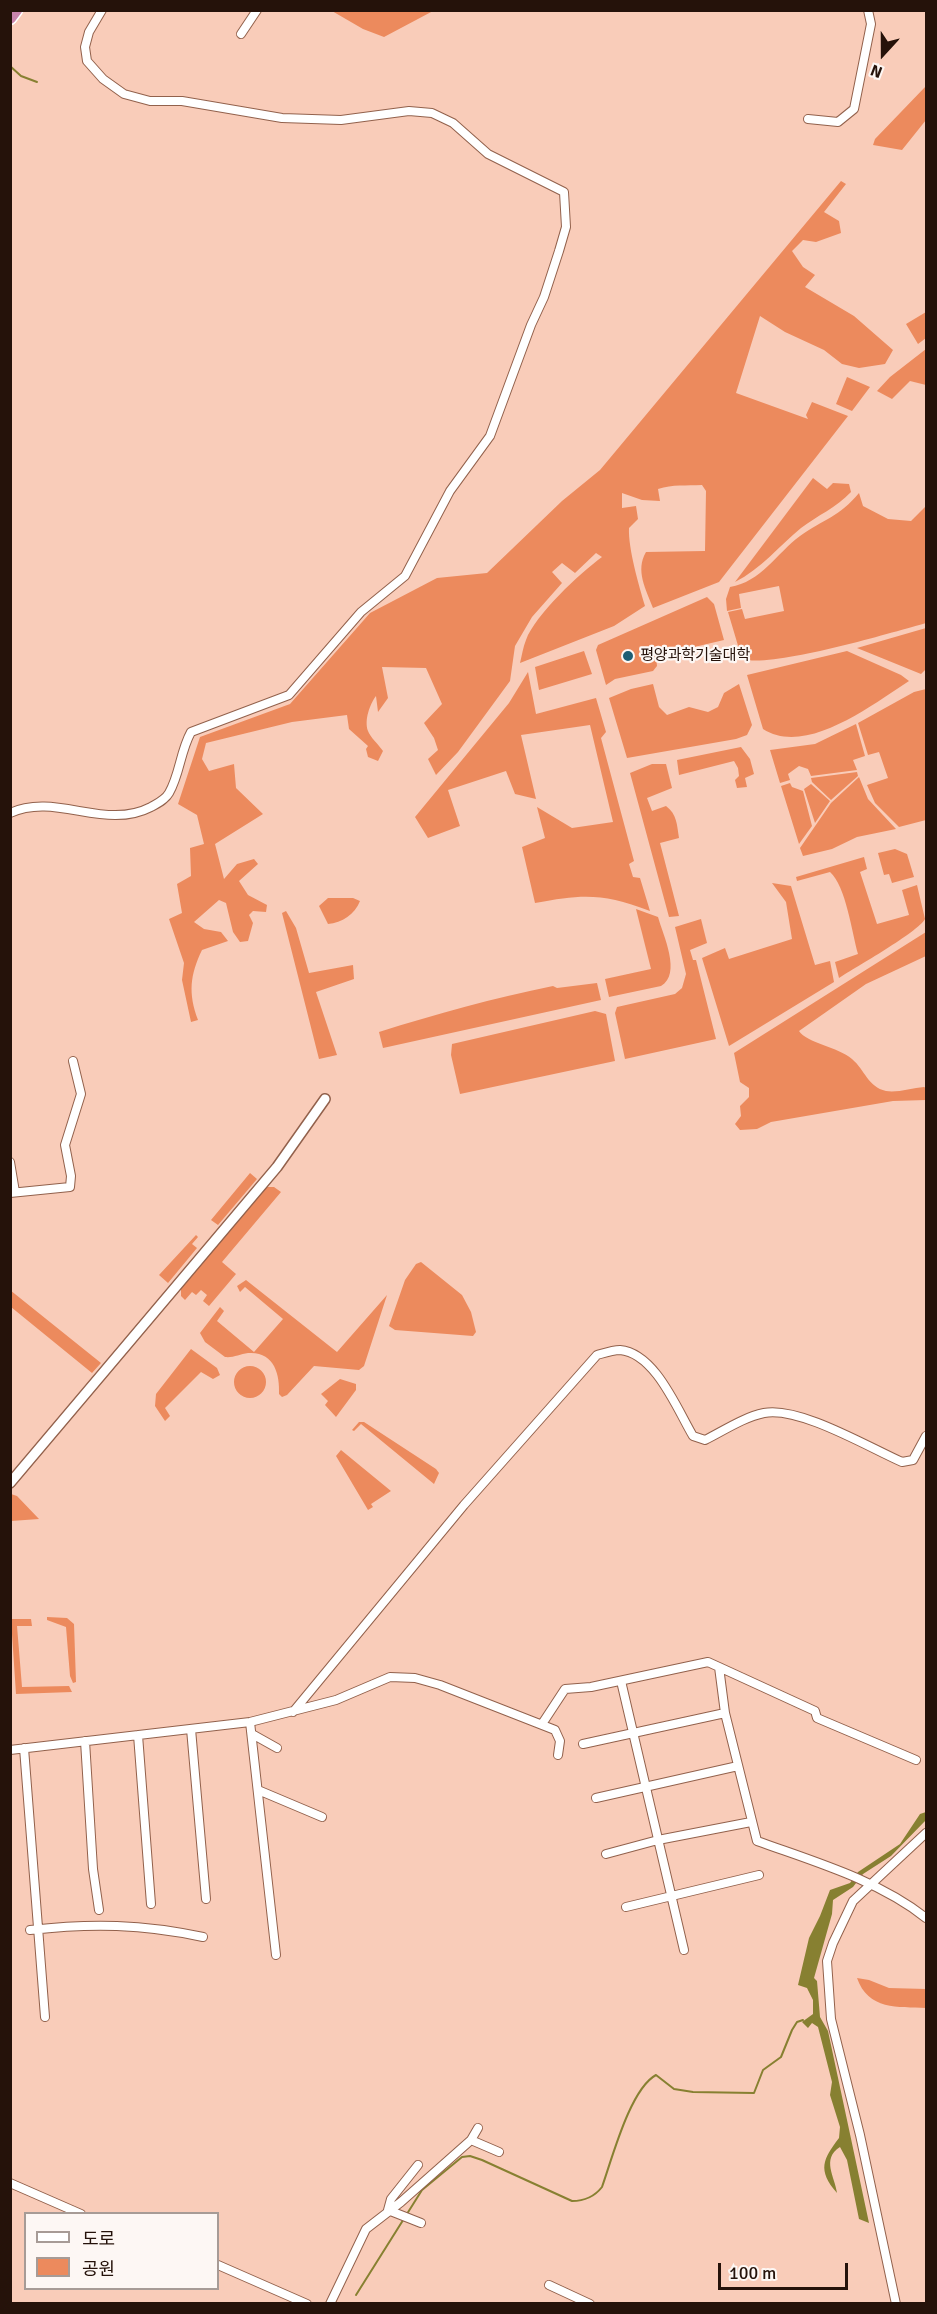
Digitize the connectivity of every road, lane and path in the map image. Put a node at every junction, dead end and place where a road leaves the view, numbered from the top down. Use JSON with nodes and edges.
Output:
{"nodes":[{"id":1,"x":16,"y":10,"type":"edge"},
{"id":2,"x":102,"y":10,"type":"edge"},
{"id":3,"x":257,"y":10,"type":"edge"},
{"id":4,"x":868,"y":10,"type":"edge"},
{"id":5,"x":10,"y":18,"type":"edge"},
{"id":6,"x":241,"y":34,"type":"dead end"},
{"id":7,"x":808,"y":119,"type":"dead end"},
{"id":8,"x":10,"y":813,"type":"edge"},
{"id":9,"x":73,"y":1061,"type":"dead end"},
{"id":10,"x":325,"y":1099,"type":"dead end"},
{"id":11,"x":10,"y":1162,"type":"edge"},
{"id":12,"x":13,"y":1193,"type":"edge"},
{"id":13,"x":927,"y":1436,"type":"edge"},
{"id":14,"x":10,"y":1483,"type":"edge"},
{"id":15,"x":718,"y":1667,"type":"junction"},
{"id":16,"x":621,"y":1681,"type":"junction"},
{"id":17,"x":293,"y":1712,"type":"junction"},
{"id":18,"x":725,"y":1713,"type":"junction"},
{"id":19,"x":250,"y":1722,"type":"junction"},
{"id":20,"x":542,"y":1724,"type":"junction"},
{"id":21,"x":191,"y":1729,"type":"junction"},
{"id":22,"x":634,"y":1733,"type":"junction"},
{"id":23,"x":252,"y":1734,"type":"junction"},
{"id":24,"x":138,"y":1735,"type":"junction"},
{"id":25,"x":85,"y":1741,"type":"junction"},
{"id":26,"x":583,"y":1744,"type":"dead end"},
{"id":27,"x":24,"y":1748,"type":"junction"},
{"id":28,"x":277,"y":1748,"type":"dead end"},
{"id":29,"x":10,"y":1750,"type":"edge"},
{"id":30,"x":558,"y":1755,"type":"dead end"},
{"id":31,"x":916,"y":1760,"type":"dead end"},
{"id":32,"x":738,"y":1766,"type":"junction"},
{"id":33,"x":645,"y":1788,"type":"junction"},
{"id":34,"x":258,"y":1790,"type":"junction"},
{"id":35,"x":596,"y":1798,"type":"dead end"},
{"id":36,"x":322,"y":1817,"type":"dead end"},
{"id":37,"x":751,"y":1821,"type":"junction"},
{"id":38,"x":927,"y":1833,"type":"edge"},
{"id":39,"x":658,"y":1840,"type":"junction"},
{"id":40,"x":606,"y":1854,"type":"dead end"},
{"id":41,"x":759,"y":1875,"type":"dead end"},
{"id":42,"x":870,"y":1884,"type":"junction"},
{"id":43,"x":672,"y":1894,"type":"junction"},
{"id":44,"x":206,"y":1899,"type":"dead end"},
{"id":45,"x":151,"y":1904,"type":"dead end"},
{"id":46,"x":626,"y":1906,"type":"dead end"},
{"id":47,"x":99,"y":1911,"type":"dead end"},
{"id":48,"x":927,"y":1918,"type":"edge"},
{"id":49,"x":34,"y":1930,"type":"junction"},
{"id":50,"x":203,"y":1937,"type":"dead end"},
{"id":51,"x":684,"y":1950,"type":"dead end"},
{"id":52,"x":276,"y":1955,"type":"dead end"},
{"id":53,"x":45,"y":2018,"type":"dead end"},
{"id":54,"x":478,"y":2128,"type":"dead end"},
{"id":55,"x":471,"y":2140,"type":"junction"},
{"id":56,"x":499,"y":2152,"type":"dead end"},
{"id":57,"x":417,"y":2165,"type":"dead end"},
{"id":58,"x":10,"y":2183,"type":"edge"},
{"id":59,"x":388,"y":2210,"type":"junction"},
{"id":60,"x":76,"y":2212,"type":"edge"},
{"id":61,"x":421,"y":2223,"type":"dead end"},
{"id":62,"x":219,"y":2265,"type":"edge"},
{"id":63,"x":549,"y":2285,"type":"dead end"},
{"id":64,"x":307,"y":2304,"type":"edge"},
{"id":65,"x":330,"y":2304,"type":"edge"},
{"id":66,"x":590,"y":2304,"type":"edge"},
{"id":67,"x":896,"y":2304,"type":"edge"}],
"edges":[{"from":1,"to":5,"type":"highway"},
{"from":2,"to":8,"type":"street"},
{"from":3,"to":6,"type":"street"},
{"from":4,"to":7,"type":"street"},
{"from":9,"to":12,"type":"street"},
{"from":10,"to":14,"type":"street"},
{"from":11,"to":12,"type":"street"},
{"from":13,"to":17,"type":"street"},
{"from":15,"to":16,"type":"street"},
{"from":15,"to":18,"type":"street"},
{"from":15,"to":31,"type":"street"},
{"from":16,"to":20,"type":"street"},
{"from":16,"to":22,"type":"street"},
{"from":17,"to":19,"type":"street"},
{"from":17,"to":20,"type":"street"},
{"from":18,"to":22,"type":"street"},
{"from":18,"to":32,"type":"street"},
{"from":19,"to":21,"type":"street"},
{"from":19,"to":23,"type":"street"},
{"from":20,"to":30,"type":"street"},
{"from":21,"to":24,"type":"street"},
{"from":21,"to":44,"type":"street"},
{"from":22,"to":26,"type":"street"},
{"from":22,"to":33,"type":"street"},
{"from":23,"to":28,"type":"street"},
{"from":23,"to":34,"type":"street"},
{"from":24,"to":25,"type":"street"},
{"from":24,"to":45,"type":"street"},
{"from":25,"to":27,"type":"street"},
{"from":25,"to":47,"type":"street"},
{"from":27,"to":29,"type":"street"},
{"from":27,"to":49,"type":"street"},
{"from":32,"to":33,"type":"street"},
{"from":32,"to":37,"type":"street"},
{"from":33,"to":35,"type":"street"},
{"from":33,"to":39,"type":"street"},
{"from":34,"to":36,"type":"street"},
{"from":34,"to":52,"type":"street"},
{"from":37,"to":39,"type":"street"},
{"from":37,"to":42,"type":"street"},
{"from":38,"to":42,"type":"street"},
{"from":39,"to":40,"type":"street"},
{"from":39,"to":43,"type":"street"},
{"from":41,"to":43,"type":"street"},
{"from":42,"to":48,"type":"street"},
{"from":42,"to":67,"type":"street"},
{"from":43,"to":46,"type":"street"},
{"from":43,"to":51,"type":"street"},
{"from":49,"to":50,"type":"street"},
{"from":49,"to":53,"type":"street"},
{"from":54,"to":55,"type":"street"},
{"from":55,"to":56,"type":"street"},
{"from":55,"to":59,"type":"street"},
{"from":57,"to":59,"type":"street"},
{"from":58,"to":60,"type":"street"},
{"from":59,"to":61,"type":"street"},
{"from":59,"to":65,"type":"street"},
{"from":62,"to":64,"type":"street"},
{"from":63,"to":66,"type":"street"}]}
